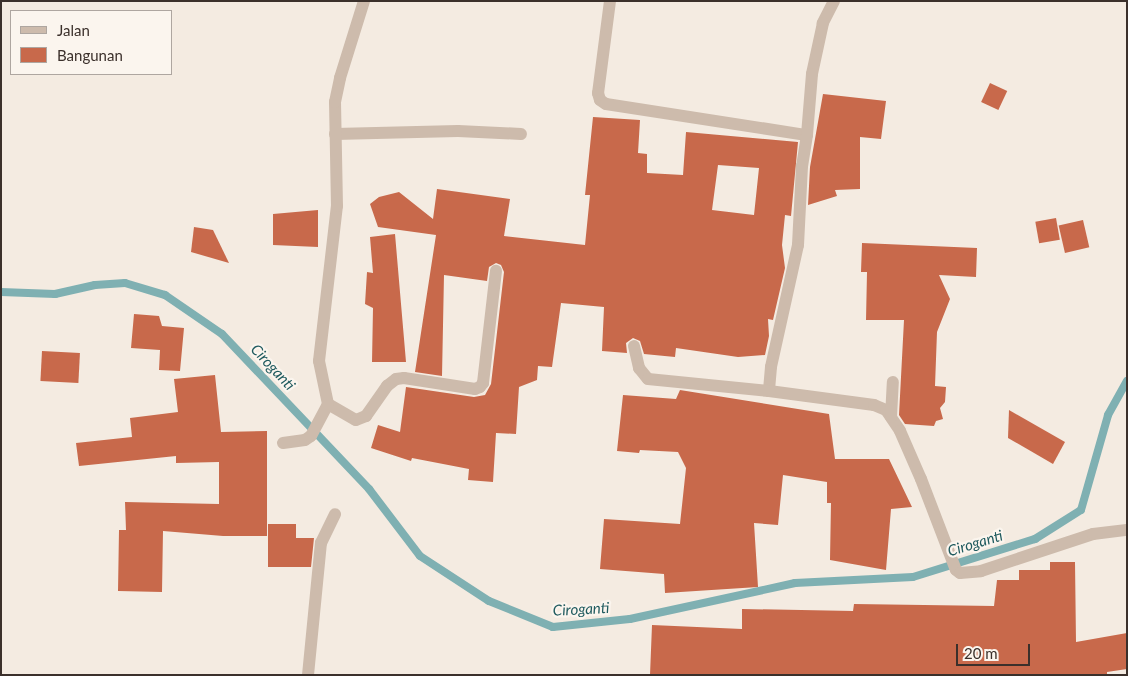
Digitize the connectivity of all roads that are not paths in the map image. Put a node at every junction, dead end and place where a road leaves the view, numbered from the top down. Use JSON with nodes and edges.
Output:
{"nodes":[{"id":1,"x":364,"y":1,"type":"edge"},
{"id":2,"x":610,"y":1,"type":"edge"},
{"id":3,"x":834,"y":1,"type":"edge"},
{"id":4,"x":335,"y":134,"type":"junction"},
{"id":5,"x":521,"y":134,"type":"dead end"},
{"id":6,"x":807,"y":135,"type":"junction"},
{"id":7,"x":496,"y":271,"type":"dead end"},
{"id":8,"x":634,"y":346,"type":"dead end"},
{"id":9,"x":892,"y":382,"type":"dead end"},
{"id":10,"x":769,"y":391,"type":"junction"},
{"id":11,"x":328,"y":404,"type":"junction"},
{"id":12,"x":891,"y":417,"type":"junction"},
{"id":13,"x":282,"y":444,"type":"dead end"},
{"id":14,"x":335,"y":514,"type":"dead end"},
{"id":15,"x":1127,"y":530,"type":"edge"},
{"id":16,"x":308,"y":675,"type":"edge"}],
"edges":[{"from":1,"to":4,"type":"street"},
{"from":2,"to":6,"type":"street"},
{"from":3,"to":6,"type":"street"},
{"from":4,"to":5,"type":"street"},
{"from":4,"to":11,"type":"street"},
{"from":6,"to":10,"type":"street"},
{"from":7,"to":11,"type":"street"},
{"from":8,"to":10,"type":"street"},
{"from":9,"to":12,"type":"street"},
{"from":10,"to":12,"type":"street"},
{"from":11,"to":13,"type":"street"},
{"from":12,"to":15,"type":"street"},
{"from":14,"to":16,"type":"street"}]}
